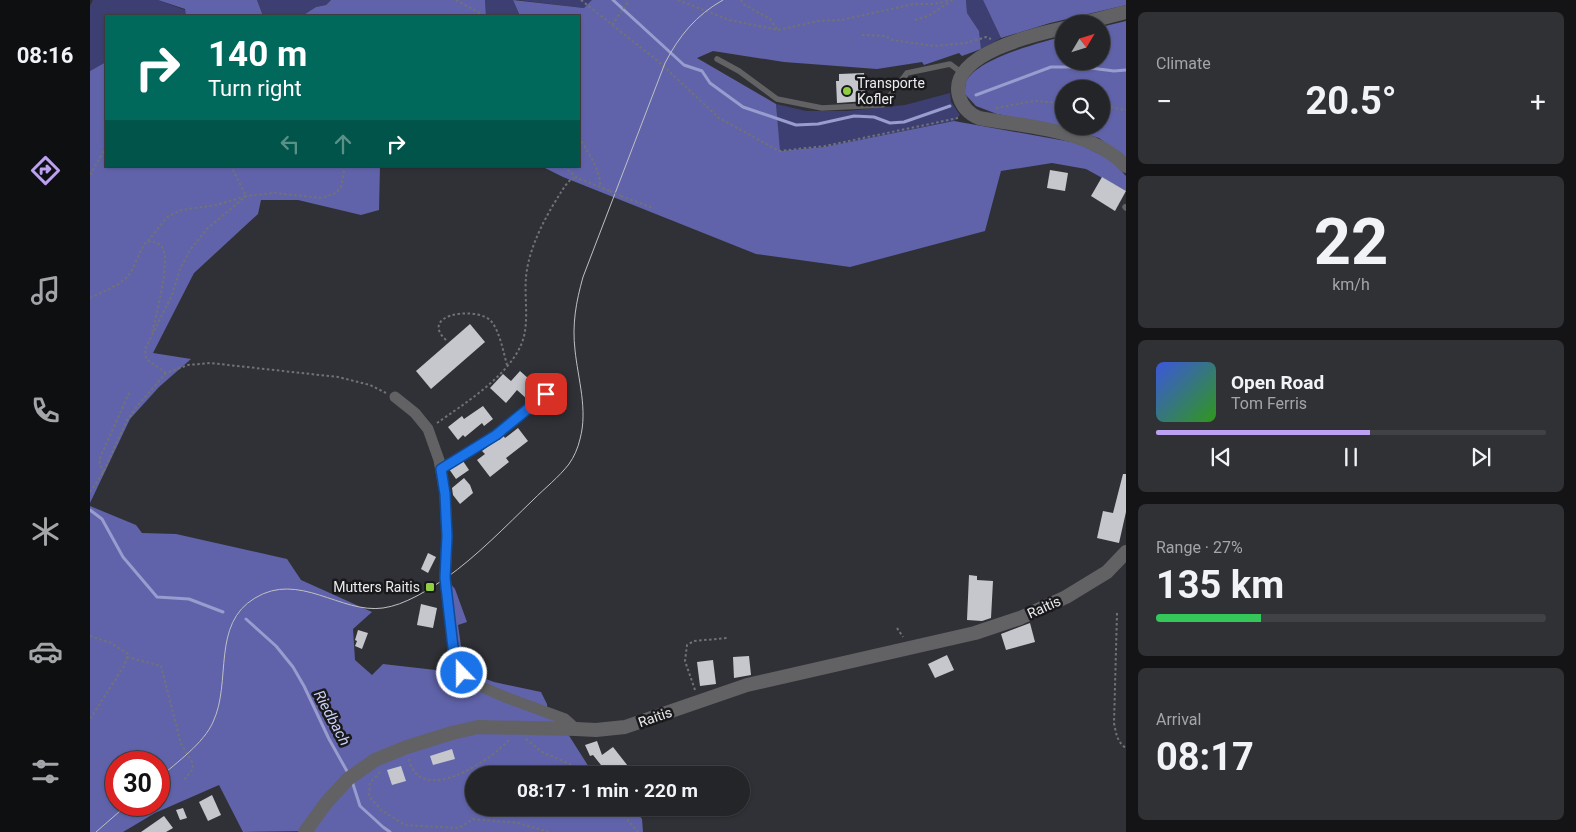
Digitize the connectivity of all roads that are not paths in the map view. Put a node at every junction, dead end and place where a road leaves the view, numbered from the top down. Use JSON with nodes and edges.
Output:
{"nodes":[{"id":1,"x":1126,"y":12,"type":"edge"},
{"id":2,"x":1110,"y":16,"type":"edge"},
{"id":3,"x":1055,"y":30,"type":"edge"},
{"id":4,"x":716,"y":59,"type":"dead end"},
{"id":5,"x":962,"y":73,"type":"junction"},
{"id":6,"x":1126,"y":166,"type":"edge"},
{"id":7,"x":546,"y":394,"type":"dead end"},
{"id":8,"x":395,"y":397,"type":"road end"},
{"id":9,"x":441,"y":469,"type":"junction"},
{"id":10,"x":1126,"y":552,"type":"edge"},
{"id":11,"x":576,"y":729,"type":"junction"},
{"id":12,"x":305,"y":832,"type":"edge"}],
"edges":[{"from":1,"to":2,"type":"street"},
{"from":3,"to":5,"type":"street"},
{"from":4,"to":5,"type":"lane"},
{"from":5,"to":6,"type":"street"},
{"from":7,"to":9,"type":"lane"},
{"from":8,"to":9,"type":"street"},
{"from":9,"to":11,"type":"street"},
{"from":10,"to":11,"type":"street","name":"Raitis"},
{"from":11,"to":12,"type":"street","name":"Raitis"}]}
